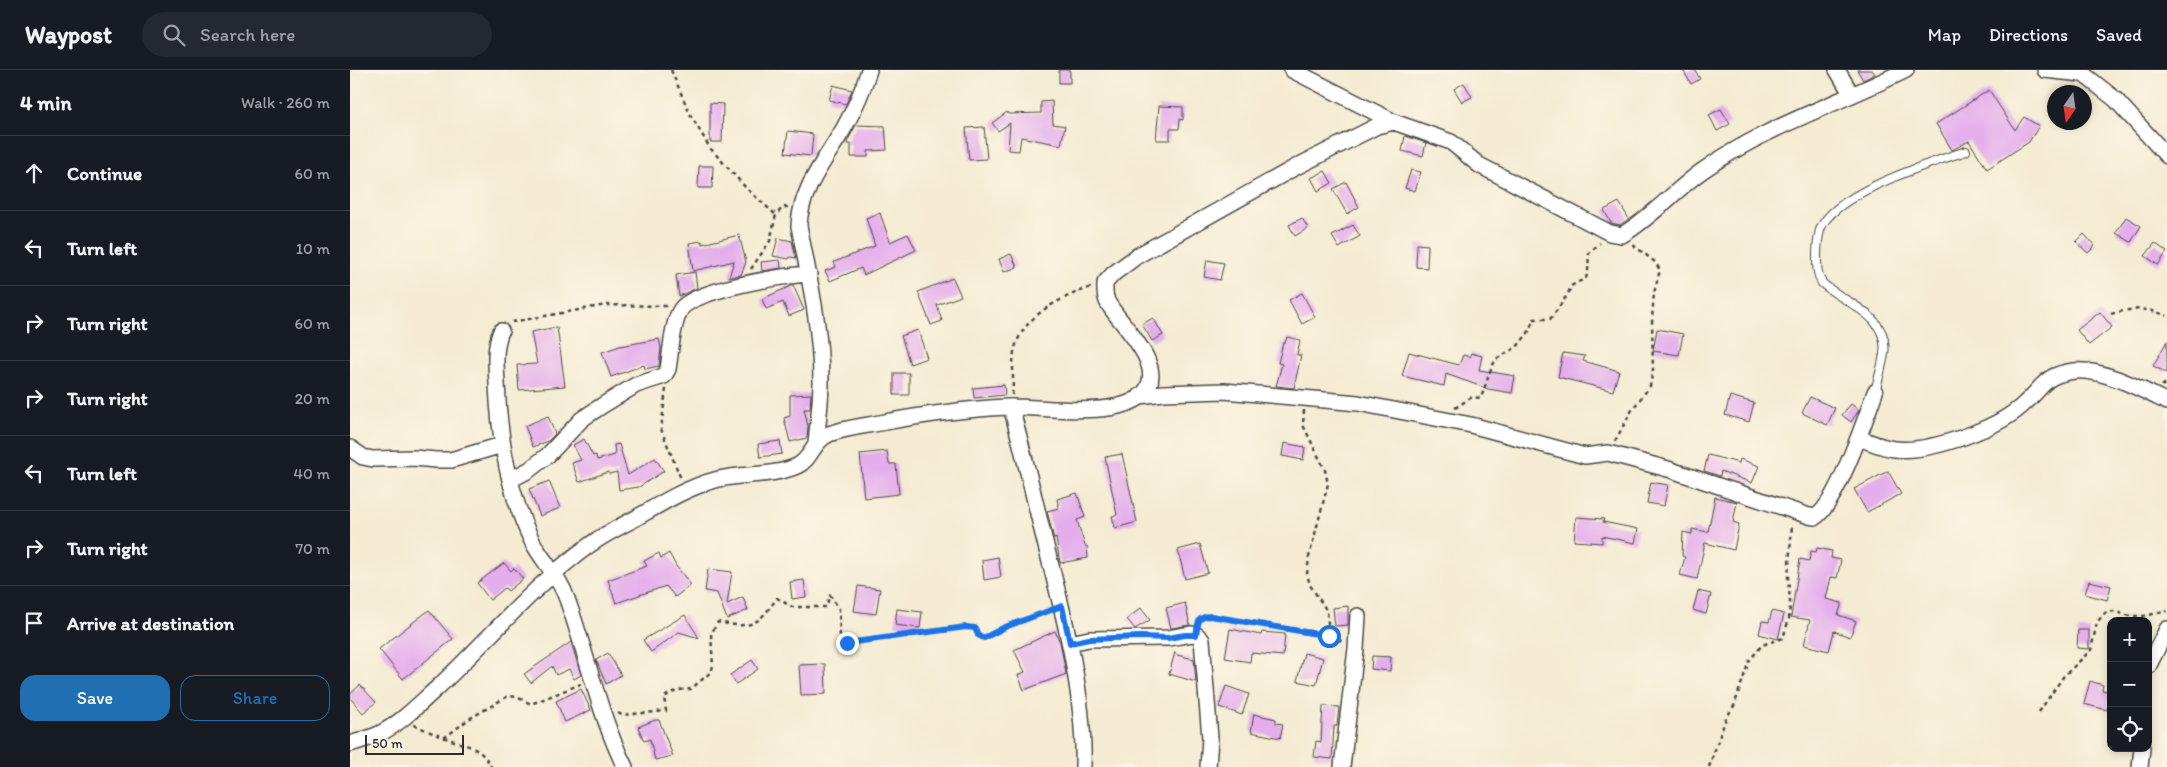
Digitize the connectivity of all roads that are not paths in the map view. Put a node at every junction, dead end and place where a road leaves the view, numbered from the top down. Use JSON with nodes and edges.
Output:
{"nodes":[{"id":1,"x":868,"y":70,"type":"edge"},
{"id":2,"x":1292,"y":70,"type":"edge"},
{"id":3,"x":1837,"y":70,"type":"edge"},
{"id":4,"x":1906,"y":70,"type":"edge"},
{"id":5,"x":2045,"y":70,"type":"edge"},
{"id":6,"x":2080,"y":72,"type":"edge"},
{"id":7,"x":1852,"y":95,"type":"junction"},
{"id":8,"x":1394,"y":122,"type":"junction"},
{"id":9,"x":1966,"y":151,"type":"dead end"},
{"id":10,"x":2167,"y":156,"type":"edge"},
{"id":11,"x":810,"y":274,"type":"junction"},
{"id":12,"x":501,"y":331,"type":"road end"},
{"id":13,"x":1875,"y":392,"type":"joint"},
{"id":14,"x":1140,"y":396,"type":"junction"},
{"id":15,"x":2167,"y":402,"type":"edge"},
{"id":16,"x":1011,"y":407,"type":"junction"},
{"id":17,"x":1859,"y":438,"type":"junction"},
{"id":18,"x":816,"y":442,"type":"junction"},
{"id":19,"x":502,"y":444,"type":"junction"},
{"id":20,"x":350,"y":448,"type":"edge"},
{"id":21,"x":510,"y":480,"type":"junction"},
{"id":22,"x":554,"y":573,"type":"junction"},
{"id":23,"x":1358,"y":616,"type":"dead end"},
{"id":24,"x":2167,"y":629,"type":"edge"},
{"id":25,"x":1070,"y":643,"type":"junction"},
{"id":26,"x":2150,"y":662,"type":"edge"},
{"id":27,"x":350,"y":744,"type":"edge"},
{"id":28,"x":2142,"y":752,"type":"edge"},
{"id":29,"x":1086,"y":766,"type":"edge"},
{"id":30,"x":625,"y":767,"type":"edge"},
{"id":31,"x":1208,"y":767,"type":"edge"},
{"id":32,"x":1342,"y":767,"type":"edge"},
{"id":33,"x":2140,"y":767,"type":"edge"}],
"edges":[{"from":1,"to":11,"type":"street"},
{"from":2,"to":8,"type":"street"},
{"from":3,"to":7,"type":"street"},
{"from":4,"to":7,"type":"street"},
{"from":5,"to":6,"type":"street"},
{"from":6,"to":10,"type":"street"},
{"from":7,"to":8,"type":"street"},
{"from":8,"to":14,"type":"street"},
{"from":9,"to":13,"type":"lane"},
{"from":11,"to":18,"type":"street"},
{"from":11,"to":21,"type":"street"},
{"from":12,"to":19,"type":"street"},
{"from":13,"to":17,"type":"street"},
{"from":14,"to":16,"type":"street"},
{"from":14,"to":17,"type":"street"},
{"from":15,"to":17,"type":"street"},
{"from":16,"to":18,"type":"street"},
{"from":16,"to":25,"type":"street"},
{"from":18,"to":22,"type":"street"},
{"from":19,"to":20,"type":"street"},
{"from":19,"to":21,"type":"street"},
{"from":21,"to":22,"type":"street"},
{"from":22,"to":27,"type":"street"},
{"from":22,"to":30,"type":"street"},
{"from":23,"to":32,"type":"street"},
{"from":24,"to":26,"type":"street"},
{"from":25,"to":29,"type":"street"},
{"from":25,"to":31,"type":"street"},
{"from":28,"to":33,"type":"street"}]}
